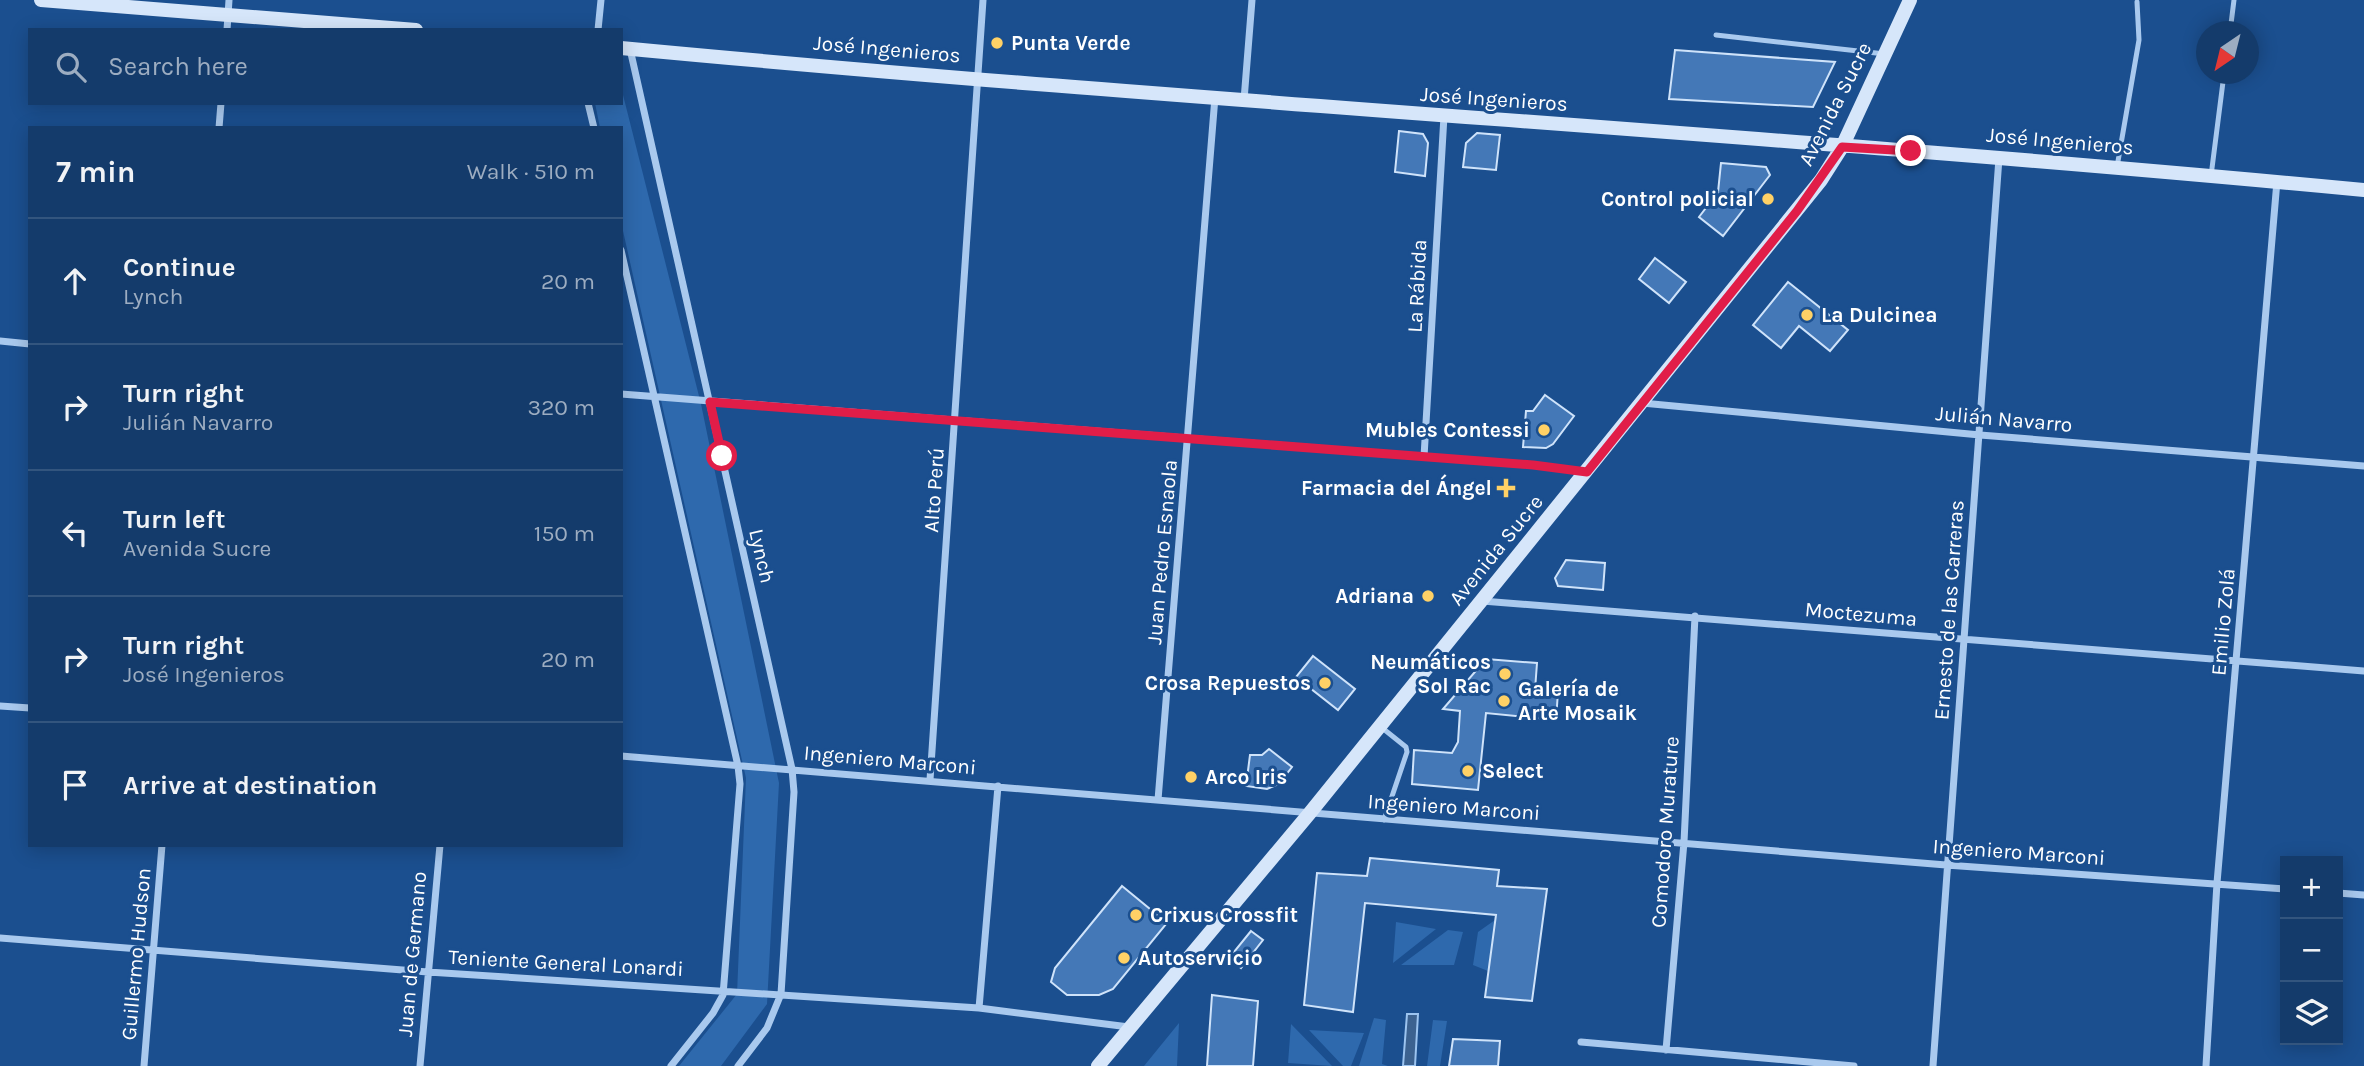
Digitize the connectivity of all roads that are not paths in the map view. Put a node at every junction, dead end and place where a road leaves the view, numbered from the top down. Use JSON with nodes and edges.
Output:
{"nodes":[{"id":1,"x":41,"y":0,"type":"edge"},
{"id":2,"x":601,"y":0,"type":"edge"},
{"id":3,"x":983,"y":0,"type":"edge"},
{"id":4,"x":1252,"y":0,"type":"edge"},
{"id":5,"x":1910,"y":0,"type":"edge"},
{"id":6,"x":2234,"y":0,"type":"edge"},
{"id":7,"x":2137,"y":2,"type":"dead end"},
{"id":8,"x":229,"y":7,"type":"edge"},
{"id":9,"x":2231,"y":21,"type":"edge"},
{"id":10,"x":227,"y":28,"type":"edge"},
{"id":11,"x":400,"y":28,"type":"edge"},
{"id":12,"x":598,"y":28,"type":"edge"},
{"id":13,"x":1716,"y":35,"type":"dead end"},
{"id":14,"x":626,"y":48,"type":"edge"},
{"id":15,"x":1885,"y":54,"type":"junction"},
{"id":16,"x":980,"y":78,"type":"junction"},
{"id":17,"x":2223,"y":84,"type":"edge"},
{"id":18,"x":1215,"y":97,"type":"junction"},
{"id":19,"x":1244,"y":100,"type":"junction"},
{"id":20,"x":221,"y":105,"type":"edge"},
{"id":21,"x":588,"y":105,"type":"edge"},
{"id":22,"x":1444,"y":116,"type":"junction"},
{"id":23,"x":219,"y":126,"type":"edge"},
{"id":24,"x":594,"y":126,"type":"edge"},
{"id":25,"x":1842,"y":147,"type":"junction"},
{"id":26,"x":1999,"y":157,"type":"junction"},
{"id":27,"x":2117,"y":167,"type":"junction"},
{"id":28,"x":2211,"y":176,"type":"junction"},
{"id":29,"x":2277,"y":181,"type":"junction"},
{"id":30,"x":2364,"y":190,"type":"edge"},
{"id":31,"x":623,"y":259,"type":"edge"},
{"id":32,"x":0,"y":341,"type":"edge"},
{"id":33,"x":28,"y":344,"type":"edge"},
{"id":34,"x":623,"y":394,"type":"edge"},
{"id":35,"x":655,"y":397,"type":"junction"},
{"id":36,"x":710,"y":402,"type":"junction"},
{"id":37,"x":1642,"y":403,"type":"junction"},
{"id":38,"x":956,"y":421,"type":"junction"},
{"id":39,"x":1980,"y":435,"type":"junction"},
{"id":40,"x":1189,"y":440,"type":"junction"},
{"id":41,"x":1424,"y":457,"type":"junction"},
{"id":42,"x":2255,"y":457,"type":"junction"},
{"id":43,"x":2364,"y":466,"type":"edge"},
{"id":44,"x":1587,"y":472,"type":"junction"},
{"id":45,"x":1481,"y":601,"type":"junction"},
{"id":46,"x":1695,"y":617,"type":"junction"},
{"id":47,"x":1965,"y":641,"type":"junction"},
{"id":48,"x":2237,"y":661,"type":"junction"},
{"id":49,"x":2364,"y":671,"type":"edge"},
{"id":50,"x":0,"y":706,"type":"edge"},
{"id":51,"x":28,"y":708,"type":"edge"},
{"id":52,"x":1380,"y":726,"type":"junction"},
{"id":53,"x":623,"y":756,"type":"edge"},
{"id":54,"x":738,"y":766,"type":"junction"},
{"id":55,"x":792,"y":769,"type":"junction"},
{"id":56,"x":930,"y":780,"type":"junction"},
{"id":57,"x":998,"y":786,"type":"junction"},
{"id":58,"x":1158,"y":800,"type":"junction"},
{"id":59,"x":1309,"y":814,"type":"junction"},
{"id":60,"x":1384,"y":820,"type":"junction"},
{"id":61,"x":1684,"y":842,"type":"junction"},
{"id":62,"x":162,"y":847,"type":"edge"},
{"id":63,"x":440,"y":847,"type":"edge"},
{"id":64,"x":1946,"y":865,"type":"junction"},
{"id":65,"x":2217,"y":883,"type":"junction"},
{"id":66,"x":2280,"y":889,"type":"edge"},
{"id":67,"x":2343,"y":893,"type":"edge"},
{"id":68,"x":2364,"y":895,"type":"edge"},
{"id":69,"x":0,"y":938,"type":"edge"},
{"id":70,"x":153,"y":950,"type":"junction"},
{"id":71,"x":428,"y":972,"type":"junction"},
{"id":72,"x":724,"y":990,"type":"junction"},
{"id":73,"x":781,"y":994,"type":"junction"},
{"id":74,"x":979,"y":1008,"type":"junction"},
{"id":75,"x":1129,"y":1027,"type":"junction"},
{"id":76,"x":1581,"y":1042,"type":"dead end"},
{"id":77,"x":1666,"y":1050,"type":"junction"},
{"id":78,"x":144,"y":1066,"type":"edge"},
{"id":79,"x":420,"y":1066,"type":"edge"},
{"id":80,"x":671,"y":1066,"type":"edge"},
{"id":81,"x":738,"y":1066,"type":"edge"},
{"id":82,"x":1098,"y":1066,"type":"edge"},
{"id":83,"x":1854,"y":1066,"type":"edge"},
{"id":84,"x":1933,"y":1066,"type":"edge"},
{"id":85,"x":2206,"y":1066,"type":"edge"}],
"edges":[{"from":1,"to":8,"type":"street"},
{"from":2,"to":12,"type":"street"},
{"from":3,"to":16,"type":"street","name":"Alto Perú"},
{"from":4,"to":19,"type":"street"},
{"from":5,"to":15,"type":"street","name":"Avenida Sucre"},
{"from":6,"to":9,"type":"lane"},
{"from":7,"to":27,"type":"lane"},
{"from":8,"to":10,"type":"street"},
{"from":8,"to":11,"type":"street"},
{"from":13,"to":15,"type":"lane"},
{"from":14,"to":16,"type":"street","name":"José Ingenieros"},
{"from":14,"to":36,"type":"street","name":"Lynch"},
{"from":15,"to":25,"type":"street","name":"Avenida Sucre"},
{"from":16,"to":18,"type":"street","name":"José Ingenieros"},
{"from":16,"to":38,"type":"street","name":"Alto Perú"},
{"from":17,"to":28,"type":"lane"},
{"from":18,"to":19,"type":"street","name":"José Ingenieros"},
{"from":18,"to":40,"type":"street","name":"Juan Pedro Esnaola"},
{"from":19,"to":22,"type":"street","name":"José Ingenieros"},
{"from":20,"to":23,"type":"street"},
{"from":21,"to":24,"type":"street"},
{"from":22,"to":25,"type":"street","name":"José Ingenieros"},
{"from":22,"to":41,"type":"street","name":"La Rábida"},
{"from":25,"to":26,"type":"street","name":"José Ingenieros"},
{"from":25,"to":37,"type":"street","name":"Avenida Sucre"},
{"from":26,"to":27,"type":"street","name":"José Ingenieros"},
{"from":26,"to":39,"type":"street","name":"Ernesto de las Carreras"},
{"from":27,"to":28,"type":"street","name":"José Ingenieros"},
{"from":28,"to":29,"type":"street","name":"José Ingenieros"},
{"from":29,"to":30,"type":"street","name":"José Ingenieros"},
{"from":29,"to":42,"type":"street","name":"Emilio Zolá"},
{"from":31,"to":35,"type":"street"},
{"from":32,"to":33,"type":"street"},
{"from":34,"to":35,"type":"street"},
{"from":35,"to":36,"type":"street"},
{"from":35,"to":54,"type":"street"},
{"from":36,"to":38,"type":"street"},
{"from":36,"to":55,"type":"street","name":"Lynch"},
{"from":37,"to":39,"type":"street","name":"Julián Navarro"},
{"from":37,"to":44,"type":"street","name":"Avenida Sucre"},
{"from":38,"to":40,"type":"street"},
{"from":38,"to":56,"type":"street","name":"Alto Perú"},
{"from":39,"to":42,"type":"street","name":"Julián Navarro"},
{"from":39,"to":47,"type":"street","name":"Ernesto de las Carreras"},
{"from":40,"to":41,"type":"street"},
{"from":40,"to":58,"type":"street","name":"Juan Pedro Esnaola"},
{"from":41,"to":44,"type":"street"},
{"from":42,"to":43,"type":"street","name":"Julián Navarro"},
{"from":42,"to":48,"type":"street","name":"Emilio Zolá"},
{"from":44,"to":45,"type":"street","name":"Avenida Sucre"},
{"from":45,"to":46,"type":"street","name":"Moctezuma"},
{"from":45,"to":52,"type":"street","name":"Avenida Sucre"},
{"from":46,"to":47,"type":"street","name":"Moctezuma"},
{"from":46,"to":61,"type":"street","name":"Comodoro Murature"},
{"from":47,"to":48,"type":"street","name":"Moctezuma"},
{"from":47,"to":64,"type":"street","name":"Ernesto de las Carreras"},
{"from":48,"to":49,"type":"street","name":"Moctezuma"},
{"from":48,"to":65,"type":"street","name":"Emilio Zolá"},
{"from":50,"to":51,"type":"street"},
{"from":52,"to":59,"type":"street","name":"Avenida Sucre"},
{"from":52,"to":60,"type":"lane"},
{"from":53,"to":54,"type":"street","name":"Ingeniero Marconi"},
{"from":54,"to":55,"type":"street","name":"Ingeniero Marconi"},
{"from":54,"to":72,"type":"street"},
{"from":55,"to":56,"type":"street","name":"Ingeniero Marconi"},
{"from":55,"to":73,"type":"street","name":"Lynch"},
{"from":56,"to":57,"type":"street","name":"Ingeniero Marconi"},
{"from":57,"to":58,"type":"street","name":"Ingeniero Marconi"},
{"from":57,"to":74,"type":"street"},
{"from":58,"to":59,"type":"street","name":"Ingeniero Marconi"},
{"from":59,"to":60,"type":"street","name":"Ingeniero Marconi"},
{"from":59,"to":75,"type":"street","name":"Avenida Sucre"},
{"from":60,"to":61,"type":"street","name":"Ingeniero Marconi"},
{"from":61,"to":64,"type":"street","name":"Ingeniero Marconi"},
{"from":61,"to":77,"type":"street","name":"Comodoro Murature"},
{"from":62,"to":70,"type":"street","name":"Guillermo Hudson"},
{"from":63,"to":71,"type":"street","name":"Juan de Germano"},
{"from":64,"to":65,"type":"street","name":"Ingeniero Marconi"},
{"from":64,"to":84,"type":"street","name":"Ernesto de las Carreras"},
{"from":65,"to":66,"type":"street","name":"Ingeniero Marconi"},
{"from":65,"to":85,"type":"street","name":"Emilio Zolá"},
{"from":67,"to":68,"type":"street"},
{"from":69,"to":70,"type":"street","name":"Teniente General Lonardi"},
{"from":70,"to":71,"type":"street","name":"Teniente General Lonardi"},
{"from":70,"to":78,"type":"street","name":"Guillermo Hudson"},
{"from":71,"to":72,"type":"street","name":"Teniente General Lonardi"},
{"from":71,"to":79,"type":"street","name":"Juan de Germano"},
{"from":72,"to":73,"type":"street","name":"Teniente General Lonardi"},
{"from":72,"to":80,"type":"street"},
{"from":73,"to":74,"type":"street","name":"Teniente General Lonardi"},
{"from":73,"to":81,"type":"street","name":"Lynch"},
{"from":74,"to":75,"type":"street","name":"Teniente General Lonardi"},
{"from":75,"to":82,"type":"street","name":"Avenida Sucre"},
{"from":76,"to":77,"type":"street"},
{"from":77,"to":83,"type":"street"}]}
